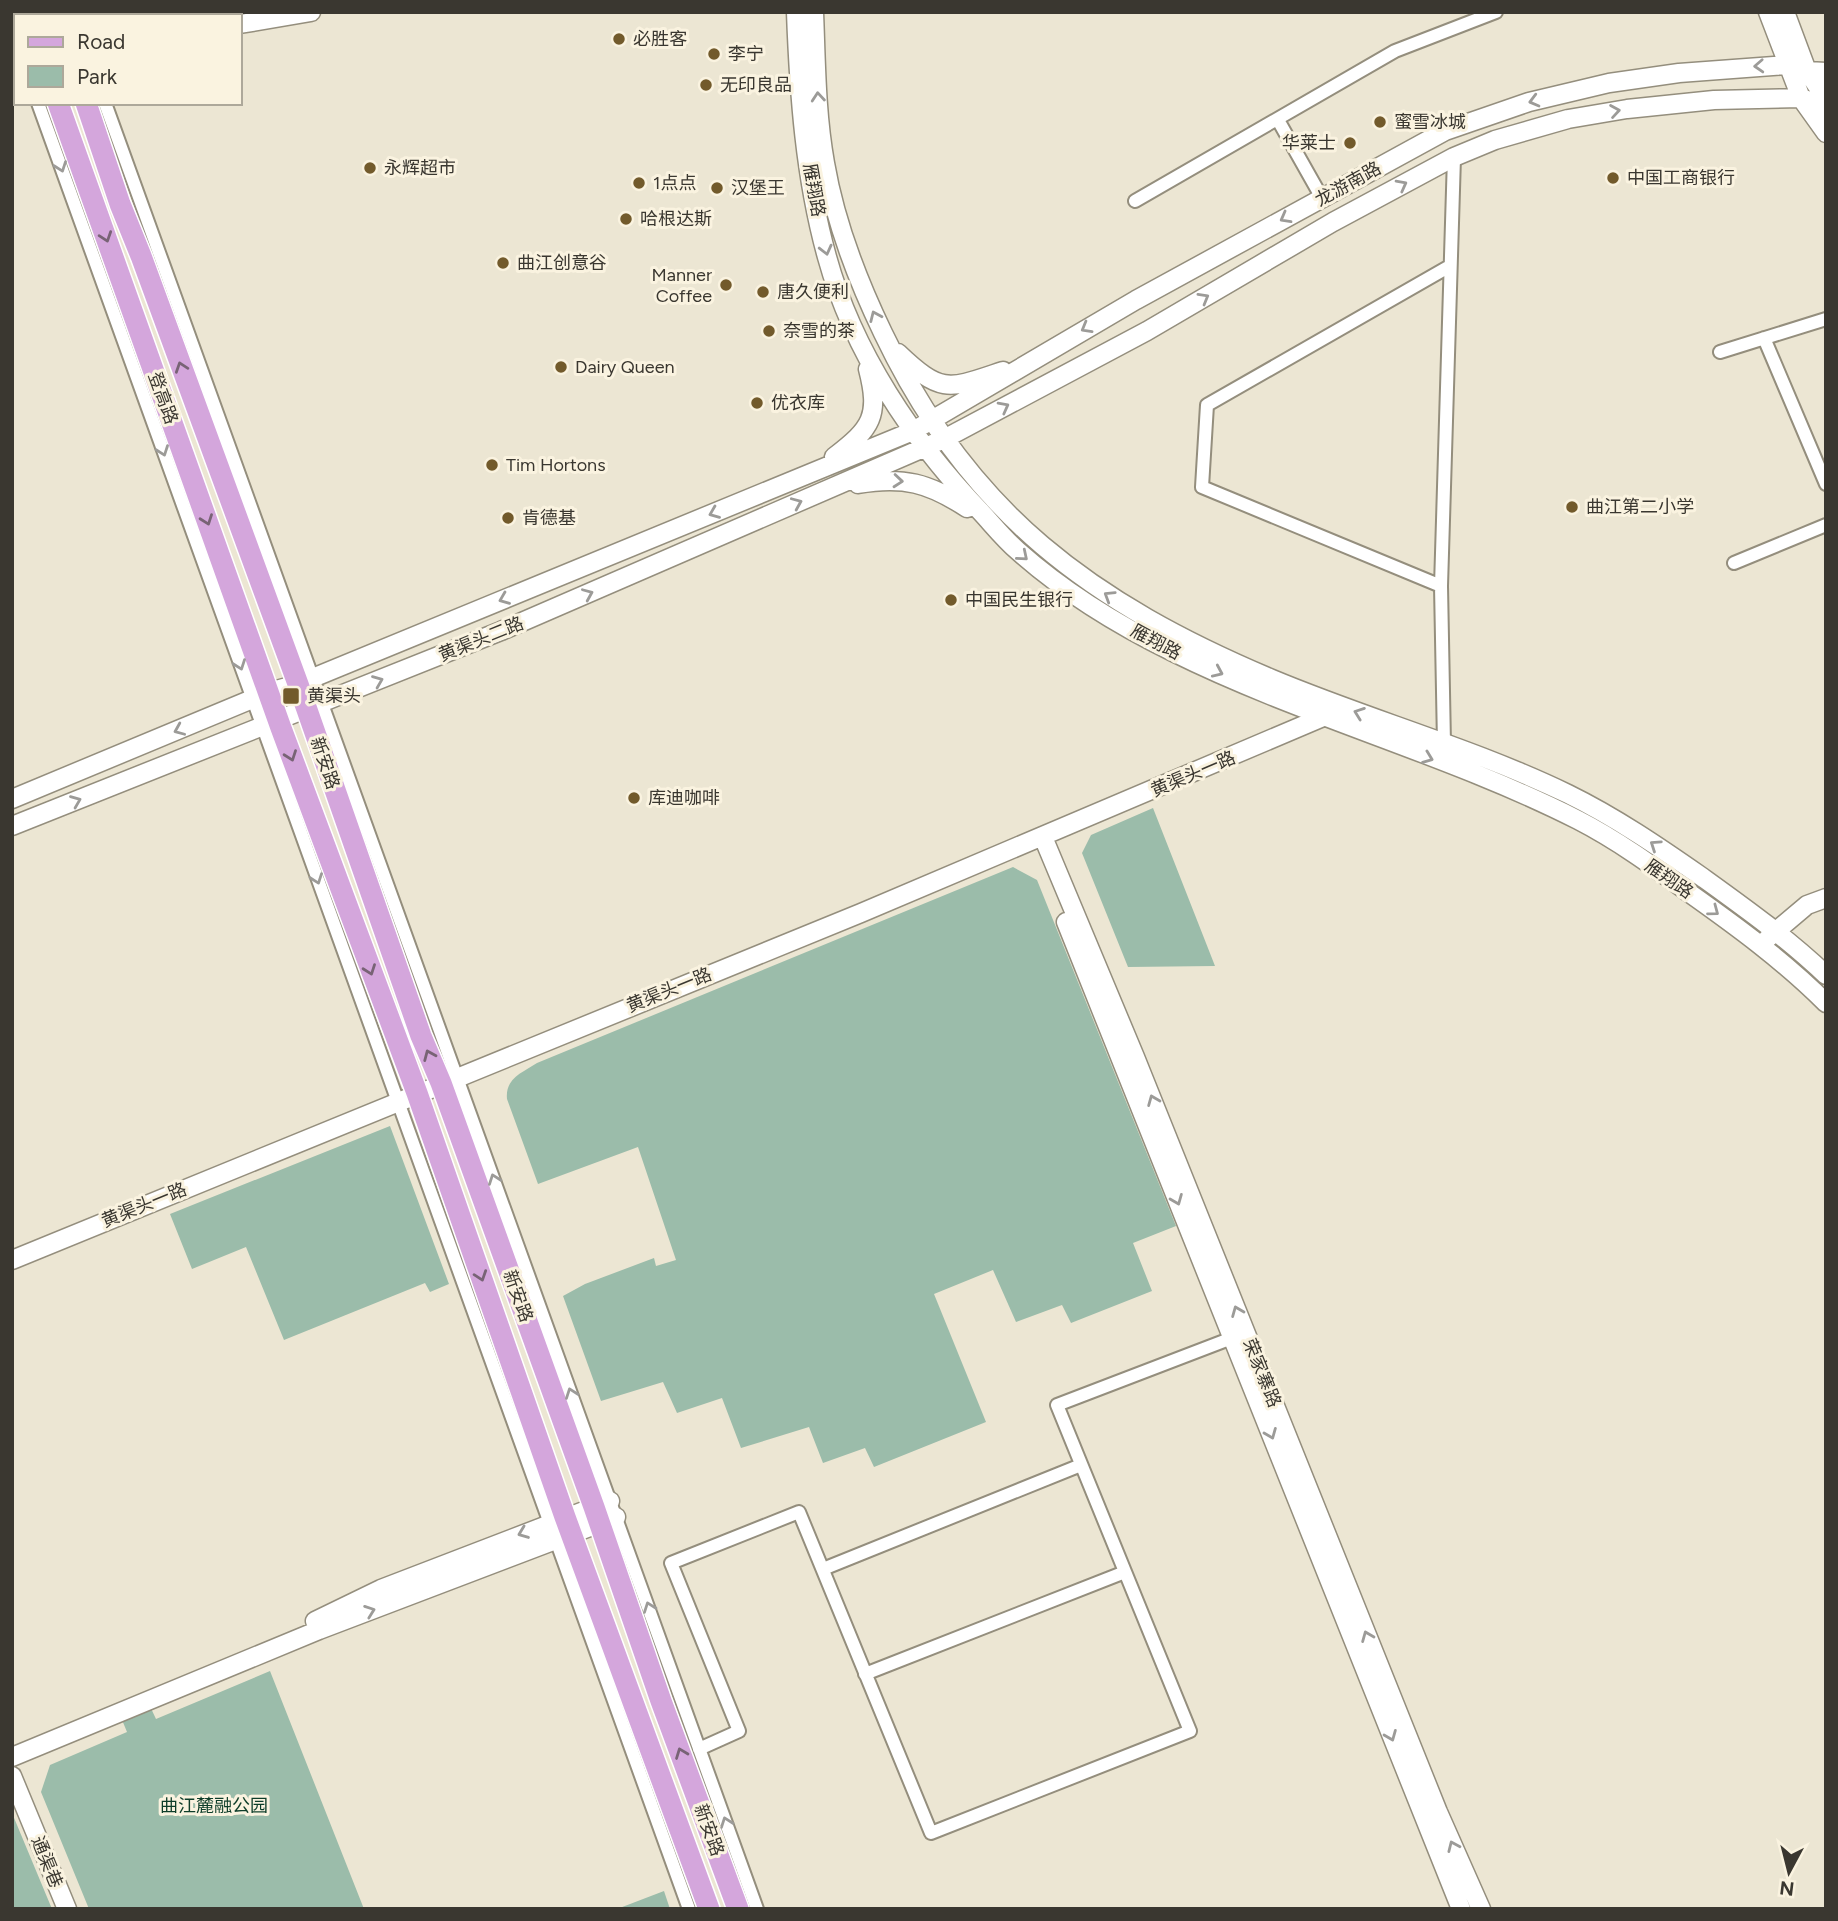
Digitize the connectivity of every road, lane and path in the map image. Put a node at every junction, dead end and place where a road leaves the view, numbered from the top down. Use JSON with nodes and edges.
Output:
{"nodes":[{"id":1,"x":311,"y":12,"type":"edge"},
{"id":2,"x":796,"y":12,"type":"edge"},
{"id":3,"x":814,"y":12,"type":"edge"},
{"id":4,"x":1496,"y":12,"type":"edge"},
{"id":5,"x":1768,"y":12,"type":"edge"},
{"id":6,"x":1785,"y":12,"type":"edge"},
{"id":7,"x":242,"y":24,"type":"edge"},
{"id":8,"x":1786,"y":65,"type":"junction"},
{"id":9,"x":1807,"y":71,"type":"junction"},
{"id":10,"x":1826,"y":72,"type":"edge"},
{"id":11,"x":1801,"y":98,"type":"junction"},
{"id":12,"x":1826,"y":100,"type":"edge"},
{"id":13,"x":39,"y":105,"type":"edge"},
{"id":14,"x":59,"y":105,"type":"edge"},
{"id":15,"x":87,"y":105,"type":"edge"},
{"id":16,"x":107,"y":105,"type":"edge"},
{"id":17,"x":1826,"y":106,"type":"edge"},
{"id":18,"x":1278,"y":120,"type":"junction"},
{"id":19,"x":1826,"y":133,"type":"edge"},
{"id":20,"x":1454,"y":157,"type":"junction"},
{"id":21,"x":1322,"y":198,"type":"junction"},
{"id":22,"x":1135,"y":201,"type":"dead end"},
{"id":23,"x":1450,"y":267,"type":"junction"},
{"id":24,"x":1826,"y":319,"type":"edge"},
{"id":25,"x":1764,"y":338,"type":"junction"},
{"id":26,"x":861,"y":342,"type":"junction"},
{"id":27,"x":888,"y":345,"type":"junction"},
{"id":28,"x":1720,"y":352,"type":"dead end"},
{"id":29,"x":1026,"y":363,"type":"junction"},
{"id":30,"x":932,"y":421,"type":"junction"},
{"id":31,"x":913,"y":431,"type":"junction"},
{"id":32,"x":944,"y":439,"type":"junction"},
{"id":33,"x":925,"y":448,"type":"junction"},
{"id":34,"x":814,"y":472,"type":"junction"},
{"id":35,"x":1824,"y":476,"type":"edge"},
{"id":36,"x":831,"y":489,"type":"junction"},
{"id":37,"x":992,"y":524,"type":"junction"},
{"id":38,"x":1826,"y":525,"type":"edge"},
{"id":39,"x":1734,"y":563,"type":"dead end"},
{"id":40,"x":1441,"y":586,"type":"junction"},
{"id":41,"x":305,"y":681,"type":"junction"},
{"id":42,"x":261,"y":695,"type":"junction"},
{"id":43,"x":314,"y":707,"type":"junction"},
{"id":44,"x":1323,"y":717,"type":"junction"},
{"id":45,"x":271,"y":724,"type":"junction"},
{"id":46,"x":1444,"y":744,"type":"junction"},
{"id":47,"x":12,"y":799,"type":"edge"},
{"id":48,"x":12,"y":826,"type":"edge"},
{"id":49,"x":1038,"y":839,"type":"junction"},
{"id":50,"x":1826,"y":898,"type":"edge"},
{"id":51,"x":1776,"y":930,"type":"junction"},
{"id":52,"x":1760,"y":945,"type":"junction"},
{"id":53,"x":1826,"y":975,"type":"edge"},
{"id":54,"x":1826,"y":1003,"type":"edge"},
{"id":55,"x":449,"y":1079,"type":"junction"},
{"id":56,"x":407,"y":1097,"type":"junction"},
{"id":57,"x":12,"y":1260,"type":"edge"},
{"id":58,"x":1232,"y":1338,"type":"junction"},
{"id":59,"x":1081,"y":1465,"type":"junction"},
{"id":60,"x":605,"y":1512,"type":"junction"},
{"id":61,"x":561,"y":1528,"type":"junction"},
{"id":62,"x":823,"y":1569,"type":"junction"},
{"id":63,"x":1125,"y":1572,"type":"junction"},
{"id":64,"x":865,"y":1674,"type":"junction"},
{"id":65,"x":12,"y":1748,"type":"edge"},
{"id":66,"x":699,"y":1749,"type":"junction"},
{"id":67,"x":12,"y":1757,"type":"edge"},
{"id":68,"x":12,"y":1776,"type":"edge"},
{"id":69,"x":67,"y":1909,"type":"edge"},
{"id":70,"x":689,"y":1909,"type":"edge"},
{"id":71,"x":709,"y":1909,"type":"edge"},
{"id":72,"x":738,"y":1909,"type":"edge"},
{"id":73,"x":757,"y":1909,"type":"edge"},
{"id":74,"x":1461,"y":1909,"type":"edge"},
{"id":75,"x":1481,"y":1909,"type":"edge"}],
"edges":[{"from":1,"to":7,"type":"main road"},
{"from":2,"to":26,"type":"main road","name":"雁翔路","one_way":true},
{"from":27,"to":3,"type":"main road","name":"雁翔路","one_way":true},
{"from":4,"to":18,"type":"street"},
{"from":5,"to":8,"type":"main road"},
{"from":6,"to":9,"type":"main road"},
{"from":8,"to":9,"type":"main road","name":"龙游南路"},
{"from":8,"to":11,"type":"main road"},
{"from":8,"to":21,"type":"main road","name":"龙游南路","one_way":true},
{"from":9,"to":10,"type":"main road","name":"龙游南路"},
{"from":9,"to":12,"type":"main road"},
{"from":11,"to":17,"type":"main road","name":"龙游南路"},
{"from":11,"to":19,"type":"main road"},
{"from":20,"to":11,"type":"main road","name":"龙游南路","one_way":true},
{"from":13,"to":42,"type":"street","one_way":true},
{"from":14,"to":42,"type":"main road","name":"登高路","one_way":true},
{"from":41,"to":15,"type":"main road","name":"登高路","one_way":true},
{"from":16,"to":41,"type":"street"},
{"from":18,"to":21,"type":"street"},
{"from":18,"to":22,"type":"street"},
{"from":20,"to":23,"type":"street"},
{"from":32,"to":20,"type":"main road","name":"龙游南路","one_way":true},
{"from":21,"to":29,"type":"main road","name":"龙游南路","one_way":true},
{"from":23,"to":40,"type":"street"},
{"from":23,"to":40,"type":"street"},
{"from":24,"to":25,"type":"street"},
{"from":25,"to":28,"type":"street"},
{"from":25,"to":35,"type":"street"},
{"from":26,"to":31,"type":"main road","name":"雁翔路"},
{"from":26,"to":34,"type":"main road"},
{"from":27,"to":29,"type":"main road"},
{"from":27,"to":30,"type":"main road","name":"雁翔路"},
{"from":29,"to":30,"type":"main road","name":"龙游南路"},
{"from":30,"to":31,"type":"main road","name":"龙游南路"},
{"from":30,"to":32,"type":"main road","name":"雁翔路"},
{"from":31,"to":33,"type":"main road","name":"雁翔路"},
{"from":31,"to":34,"type":"main road","name":"黄渠头二路"},
{"from":32,"to":33,"type":"main road","name":"黄渠头二路"},
{"from":46,"to":32,"type":"main road","name":"雁翔路","one_way":true},
{"from":33,"to":36,"type":"main road","name":"黄渠头二路"},
{"from":33,"to":37,"type":"main road","name":"雁翔路"},
{"from":34,"to":41,"type":"main road","name":"黄渠头二路","one_way":true},
{"from":36,"to":37,"type":"main road","one_way":true},
{"from":43,"to":36,"type":"main road","name":"黄渠头二路","one_way":true},
{"from":37,"to":44,"type":"main road","name":"雁翔路","one_way":true},
{"from":38,"to":39,"type":"street"},
{"from":40,"to":46,"type":"street"},
{"from":41,"to":42,"type":"main road","name":"黄渠头二路"},
{"from":41,"to":43,"type":"main road","name":"新安路"},
{"from":42,"to":45,"type":"main road","name":"新安路"},
{"from":42,"to":47,"type":"main road","name":"黄渠头二路","one_way":true},
{"from":43,"to":45,"type":"main road","name":"黄渠头二路"},
{"from":55,"to":43,"type":"main road","name":"新安路","one_way":true},
{"from":44,"to":49,"type":"main road","name":"黄渠头一路"},
{"from":44,"to":52,"type":"main road","name":"雁翔路","one_way":true},
{"from":48,"to":45,"type":"main road","name":"黄渠头二路","one_way":true},
{"from":45,"to":56,"type":"main road","name":"新安路","one_way":true},
{"from":51,"to":46,"type":"main road","name":"雁翔路","one_way":true},
{"from":49,"to":55,"type":"main road","name":"黄渠头一路"},
{"from":49,"to":58,"type":"main road","name":"荣家寨路","one_way":true},
{"from":75,"to":49,"type":"main road","name":"荣家寨路","one_way":true},
{"from":50,"to":51,"type":"main road"},
{"from":51,"to":52,"type":"main road"},
{"from":51,"to":53,"type":"main road","name":"雁翔路"},
{"from":52,"to":54,"type":"main road","name":"雁翔路"},
{"from":55,"to":56,"type":"main road","name":"黄渠头一路"},
{"from":60,"to":55,"type":"main road","name":"新安路","one_way":true},
{"from":56,"to":57,"type":"main road","name":"黄渠头一路"},
{"from":56,"to":61,"type":"main road","name":"新安路","one_way":true},
{"from":58,"to":59,"type":"street"},
{"from":58,"to":74,"type":"main road","name":"荣家寨路","one_way":true},
{"from":59,"to":62,"type":"street"},
{"from":59,"to":63,"type":"street"},
{"from":60,"to":61,"type":"main road"},
{"from":66,"to":60,"type":"street","one_way":true},
{"from":72,"to":60,"type":"main road","name":"新安路","one_way":true},
{"from":61,"to":65,"type":"main road","one_way":true},
{"from":67,"to":61,"type":"main road","one_way":true},
{"from":61,"to":70,"type":"street"},
{"from":61,"to":71,"type":"main road","name":"新安路"},
{"from":62,"to":64,"type":"street"},
{"from":62,"to":66,"type":"street"},
{"from":63,"to":64,"type":"street"},
{"from":63,"to":64,"type":"street"},
{"from":73,"to":66,"type":"street","one_way":true},
{"from":68,"to":69,"type":"main road","name":"通渠巷"}]}
